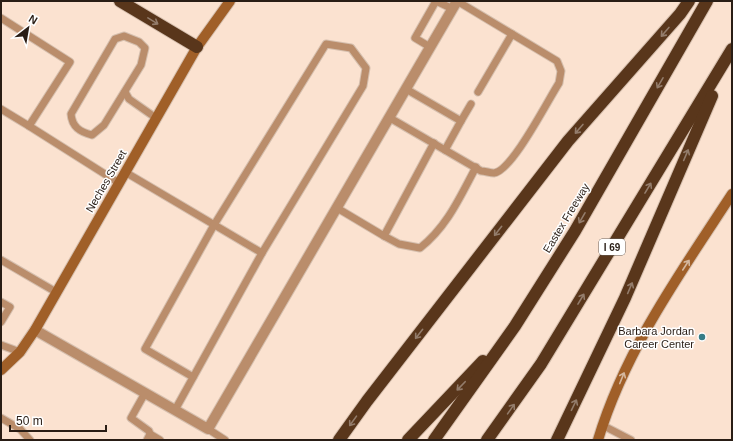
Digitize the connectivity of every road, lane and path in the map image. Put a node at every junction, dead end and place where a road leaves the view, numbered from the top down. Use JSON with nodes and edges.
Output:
{"nodes":[{"id":1,"x":120,"y":1,"type":"edge"},
{"id":2,"x":230,"y":1,"type":"edge"},
{"id":3,"x":689,"y":1,"type":"edge"},
{"id":4,"x":707,"y":1,"type":"edge"},
{"id":5,"x":456,"y":4,"type":"edge"},
{"id":6,"x":1,"y":18,"type":"edge"},
{"id":7,"x":512,"y":34,"type":"junction"},
{"id":8,"x":197,"y":47,"type":"junction"},
{"id":9,"x":430,"y":48,"type":"junction"},
{"id":10,"x":732,"y":50,"type":"edge"},
{"id":11,"x":406,"y":89,"type":"junction"},
{"id":12,"x":125,"y":92,"type":"junction"},
{"id":13,"x":478,"y":92,"type":"dead end"},
{"id":14,"x":471,"y":104,"type":"dead end"},
{"id":15,"x":1,"y":109,"type":"edge"},
{"id":16,"x":156,"y":118,"type":"junction"},
{"id":17,"x":390,"y":118,"type":"junction"},
{"id":18,"x":461,"y":121,"type":"junction"},
{"id":19,"x":29,"y":126,"type":"junction"},
{"id":20,"x":434,"y":143,"type":"junction"},
{"id":21,"x":445,"y":150,"type":"junction"},
{"id":22,"x":476,"y":167,"type":"junction"},
{"id":23,"x":125,"y":172,"type":"junction"},
{"id":24,"x":119,"y":183,"type":"junction"},
{"id":25,"x":732,"y":194,"type":"edge"},
{"id":26,"x":337,"y":208,"type":"junction"},
{"id":27,"x":214,"y":225,"type":"junction"},
{"id":28,"x":384,"y":236,"type":"junction"},
{"id":29,"x":262,"y":253,"type":"junction"},
{"id":30,"x":1,"y":260,"type":"edge"},
{"id":31,"x":56,"y":292,"type":"junction"},
{"id":32,"x":1,"y":302,"type":"edge"},
{"id":33,"x":1,"y":322,"type":"edge"},
{"id":34,"x":515,"y":326,"type":"junction"},
{"id":35,"x":35,"y":330,"type":"junction"},
{"id":36,"x":1,"y":345,"type":"edge"},
{"id":37,"x":20,"y":352,"type":"junction"},
{"id":38,"x":1,"y":370,"type":"edge"},
{"id":39,"x":193,"y":377,"type":"junction"},
{"id":40,"x":144,"y":393,"type":"junction"},
{"id":41,"x":175,"y":410,"type":"junction"},
{"id":42,"x":1,"y":418,"type":"edge"},
{"id":43,"x":602,"y":425,"type":"junction"},
{"id":44,"x":208,"y":429,"type":"junction"},
{"id":45,"x":149,"y":437,"type":"edge"},
{"id":46,"x":30,"y":440,"type":"edge"},
{"id":47,"x":160,"y":440,"type":"edge"},
{"id":48,"x":225,"y":440,"type":"edge"},
{"id":49,"x":339,"y":440,"type":"edge"},
{"id":50,"x":408,"y":440,"type":"edge"},
{"id":51,"x":434,"y":440,"type":"edge"},
{"id":52,"x":487,"y":440,"type":"edge"},
{"id":53,"x":557,"y":440,"type":"edge"},
{"id":54,"x":598,"y":440,"type":"edge"},
{"id":55,"x":631,"y":440,"type":"edge"}],
"edges":[{"from":1,"to":8,"type":"highway","one_way":true},
{"from":2,"to":8,"type":"main road","name":"Neches Street"},
{"from":3,"to":49,"type":"highway","one_way":true},
{"from":4,"to":34,"type":"highway","name":"Eastex Freeway","one_way":true},
{"from":5,"to":7,"type":"lane"},
{"from":5,"to":9,"type":"street"},
{"from":5,"to":9,"type":"lane"},
{"from":6,"to":19,"type":"lane"},
{"from":7,"to":13,"type":"lane"},
{"from":7,"to":22,"type":"lane"},
{"from":8,"to":16,"type":"main road","name":"Neches Street"},
{"from":9,"to":11,"type":"street"},
{"from":52,"to":10,"type":"highway","number":"I 69","one_way":true},
{"from":53,"to":10,"type":"highway","one_way":true},
{"from":11,"to":17,"type":"street"},
{"from":11,"to":18,"type":"lane"},
{"from":12,"to":12,"type":"lane"},
{"from":12,"to":16,"type":"lane"},
{"from":14,"to":18,"type":"lane"},
{"from":15,"to":19,"type":"lane"},
{"from":16,"to":23,"type":"main road","name":"Neches Street"},
{"from":17,"to":20,"type":"lane"},
{"from":17,"to":26,"type":"street"},
{"from":18,"to":21,"type":"lane"},
{"from":19,"to":24,"type":"lane"},
{"from":20,"to":21,"type":"lane"},
{"from":20,"to":28,"type":"lane"},
{"from":21,"to":22,"type":"lane"},
{"from":22,"to":28,"type":"lane"},
{"from":23,"to":24,"type":"main road","name":"Neches Street"},
{"from":23,"to":27,"type":"lane"},
{"from":24,"to":31,"type":"main road","name":"Neches Street"},
{"from":43,"to":25,"type":"main road","one_way":true},
{"from":26,"to":28,"type":"lane"},
{"from":26,"to":44,"type":"street"},
{"from":27,"to":29,"type":"lane"},
{"from":27,"to":29,"type":"lane"},
{"from":27,"to":39,"type":"lane"},
{"from":29,"to":39,"type":"lane"},
{"from":30,"to":31,"type":"lane"},
{"from":31,"to":35,"type":"main road","name":"Neches Street"},
{"from":32,"to":33,"type":"lane"},
{"from":34,"to":50,"type":"highway","one_way":true},
{"from":34,"to":51,"type":"highway","name":"Eastex Freeway"},
{"from":35,"to":37,"type":"main road","name":"Neches Street"},
{"from":35,"to":40,"type":"street"},
{"from":36,"to":37,"type":"lane"},
{"from":37,"to":38,"type":"main road","name":"Neches Street"},
{"from":39,"to":41,"type":"lane"},
{"from":40,"to":41,"type":"street"},
{"from":40,"to":45,"type":"lane"},
{"from":41,"to":44,"type":"street"},
{"from":42,"to":46,"type":"lane"},
{"from":43,"to":54,"type":"main road"},
{"from":43,"to":55,"type":"lane"},
{"from":44,"to":48,"type":"lane"},
{"from":45,"to":47,"type":"lane"}]}
